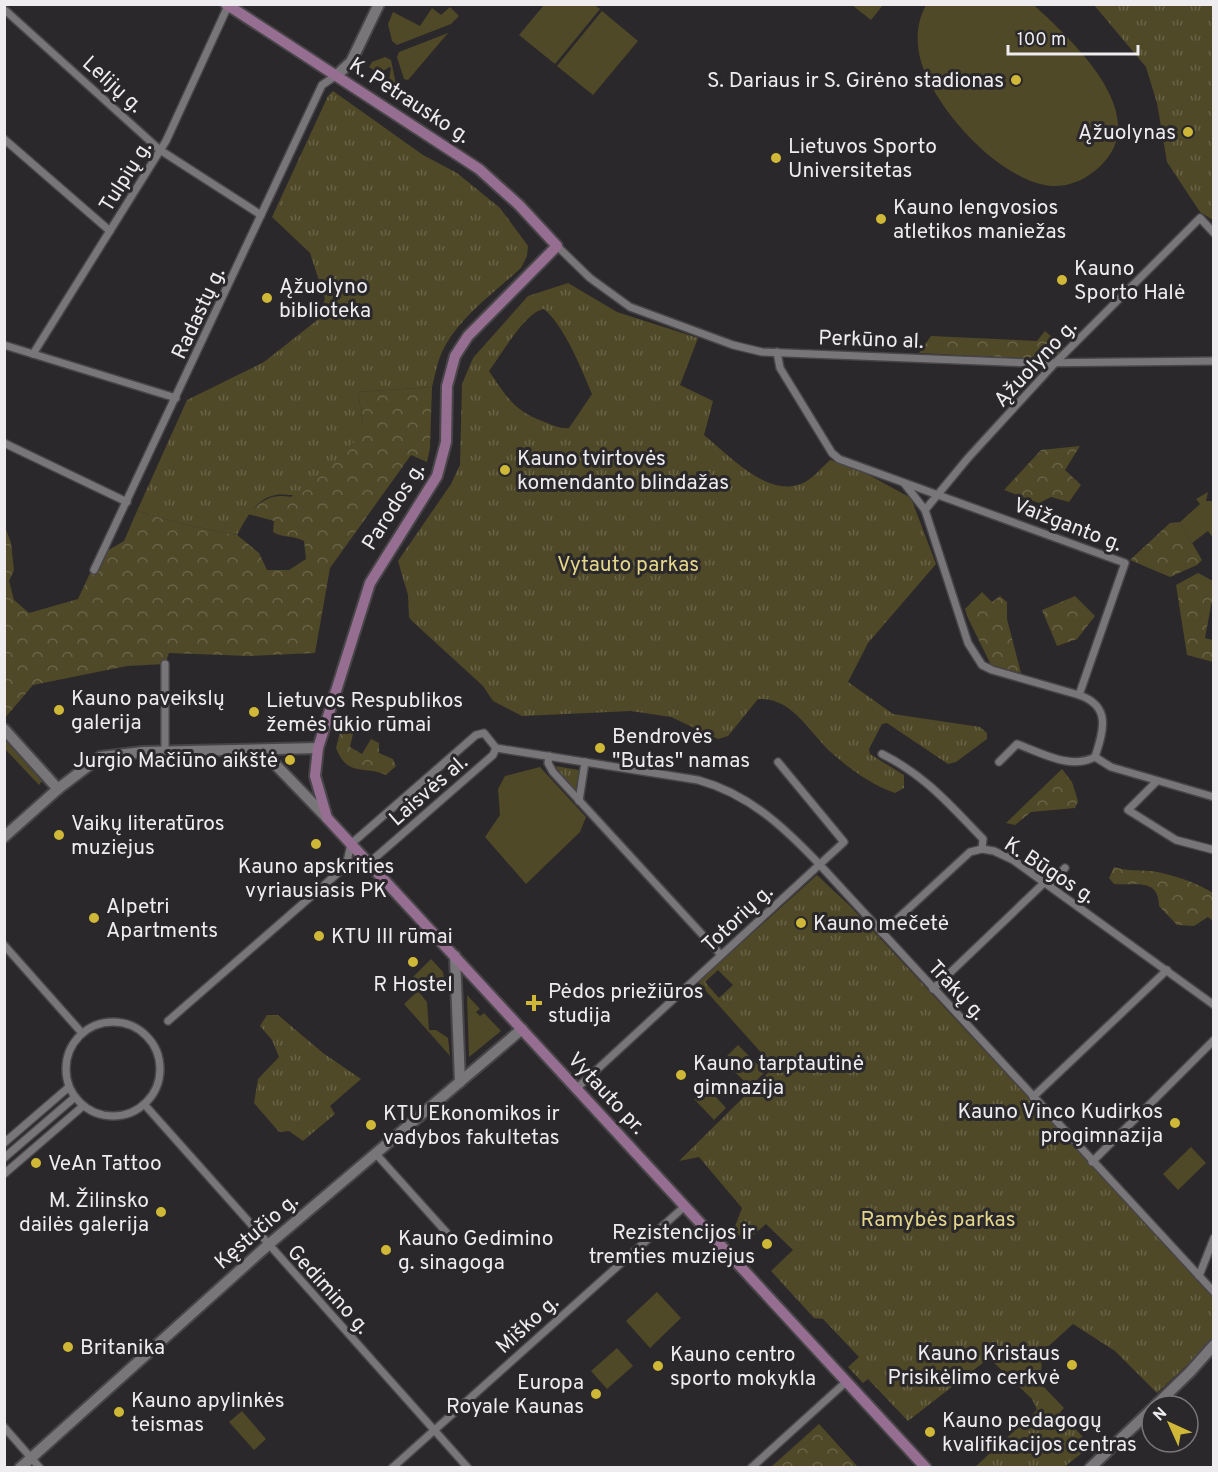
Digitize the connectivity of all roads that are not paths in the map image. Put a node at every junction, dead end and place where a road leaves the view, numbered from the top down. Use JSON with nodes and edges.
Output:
{"nodes":[{"id":1,"x":379,"y":4,"type":"edge"},
{"id":2,"x":227,"y":5,"type":"edge"},
{"id":3,"x":7,"y":10,"type":"edge"},
{"id":4,"x":337,"y":75,"type":"junction"},
{"id":5,"x":4,"y":139,"type":"edge"},
{"id":6,"x":160,"y":150,"type":"junction"},
{"id":7,"x":261,"y":215,"type":"junction"},
{"id":8,"x":110,"y":231,"type":"junction"},
{"id":9,"x":1214,"y":233,"type":"edge"},
{"id":10,"x":557,"y":246,"type":"junction"},
{"id":11,"x":4,"y":345,"type":"edge"},
{"id":12,"x":777,"y":352,"type":"junction"},
{"id":13,"x":33,"y":354,"type":"junction"},
{"id":14,"x":1056,"y":362,"type":"junction"},
{"id":15,"x":1214,"y":362,"type":"edge"},
{"id":16,"x":176,"y":398,"type":"junction"},
{"id":17,"x":4,"y":442,"type":"edge"},
{"id":18,"x":902,"y":481,"type":"junction"},
{"id":19,"x":939,"y":494,"type":"junction"},
{"id":20,"x":127,"y":502,"type":"junction"},
{"id":21,"x":925,"y":510,"type":"junction"},
{"id":22,"x":94,"y":570,"type":"dead end"},
{"id":23,"x":165,"y":664,"type":"dead end"},
{"id":24,"x":1078,"y":695,"type":"junction"},
{"id":25,"x":4,"y":729,"type":"edge"},
{"id":26,"x":318,"y":748,"type":"junction"},
{"id":27,"x":496,"y":748,"type":"junction"},
{"id":28,"x":253,"y":751,"type":"junction"},
{"id":29,"x":165,"y":752,"type":"junction"},
{"id":30,"x":882,"y":754,"type":"dead end"},
{"id":31,"x":549,"y":756,"type":"junction"},
{"id":32,"x":1095,"y":757,"type":"junction"},
{"id":33,"x":585,"y":762,"type":"junction"},
{"id":34,"x":778,"y":762,"type":"dead end"},
{"id":35,"x":999,"y":762,"type":"dead end"},
{"id":36,"x":1157,"y":781,"type":"junction"},
{"id":37,"x":58,"y":789,"type":"junction"},
{"id":38,"x":1214,"y":797,"type":"edge"},
{"id":39,"x":579,"y":801,"type":"junction"},
{"id":40,"x":327,"y":818,"type":"junction"},
{"id":41,"x":4,"y":837,"type":"edge"},
{"id":42,"x":351,"y":844,"type":"junction"},
{"id":43,"x":982,"y":849,"type":"junction"},
{"id":44,"x":1214,"y":850,"type":"edge"},
{"id":45,"x":369,"y":863,"type":"junction"},
{"id":46,"x":820,"y":865,"type":"junction"},
{"id":47,"x":346,"y":866,"type":"junction"},
{"id":48,"x":1065,"y":868,"type":"dead end"},
{"id":49,"x":1047,"y":883,"type":"junction"},
{"id":50,"x":882,"y":933,"type":"junction"},
{"id":51,"x":4,"y":945,"type":"edge"},
{"id":52,"x":721,"y":955,"type":"junction"},
{"id":53,"x":454,"y":956,"type":"junction"},
{"id":54,"x":1167,"y":970,"type":"junction"},
{"id":55,"x":933,"y":989,"type":"junction"},
{"id":56,"x":1214,"y":1005,"type":"edge"},
{"id":57,"x":168,"y":1021,"type":"dead end"},
{"id":58,"x":522,"y":1029,"type":"junction"},
{"id":59,"x":82,"y":1033,"type":"junction"},
{"id":60,"x":1214,"y":1040,"type":"edge"},
{"id":61,"x":460,"y":1082,"type":"junction"},
{"id":62,"x":69,"y":1087,"type":"junction"},
{"id":63,"x":577,"y":1088,"type":"junction"},
{"id":64,"x":75,"y":1097,"type":"junction"},
{"id":65,"x":1033,"y":1097,"type":"junction"},
{"id":66,"x":144,"y":1104,"type":"junction"},
{"id":67,"x":83,"y":1106,"type":"junction"},
{"id":68,"x":4,"y":1143,"type":"edge"},
{"id":69,"x":376,"y":1154,"type":"junction"},
{"id":70,"x":4,"y":1158,"type":"edge"},
{"id":71,"x":1092,"y":1162,"type":"junction"},
{"id":72,"x":4,"y":1174,"type":"edge"},
{"id":73,"x":685,"y":1206,"type":"junction"},
{"id":74,"x":447,"y":1233,"type":"dead end"},
{"id":75,"x":1214,"y":1238,"type":"edge"},
{"id":76,"x":268,"y":1245,"type":"junction"},
{"id":77,"x":1198,"y":1276,"type":"junction"},
{"id":78,"x":1214,"y":1292,"type":"edge"},
{"id":79,"x":1214,"y":1345,"type":"edge"},
{"id":80,"x":1214,"y":1355,"type":"edge"},
{"id":81,"x":1190,"y":1372,"type":"junction"},
{"id":82,"x":847,"y":1381,"type":"junction"},
{"id":83,"x":1167,"y":1394,"type":"edge"},
{"id":84,"x":1140,"y":1419,"type":"edge"},
{"id":85,"x":4,"y":1427,"type":"edge"},
{"id":86,"x":434,"y":1430,"type":"junction"},
{"id":87,"x":31,"y":1457,"type":"junction"},
{"id":88,"x":20,"y":1467,"type":"edge"},
{"id":89,"x":40,"y":1467,"type":"edge"},
{"id":90,"x":392,"y":1467,"type":"edge"},
{"id":91,"x":468,"y":1467,"type":"edge"},
{"id":92,"x":751,"y":1467,"type":"edge"},
{"id":93,"x":926,"y":1467,"type":"edge"},
{"id":94,"x":1090,"y":1467,"type":"edge"}],
"edges":[{"from":1,"to":4,"type":"street"},
{"from":2,"to":4,"type":"main road","name":"K. Petrausko g."},
{"from":2,"to":6,"type":"street","name":"Tulpių g."},
{"from":3,"to":6,"type":"street","name":"Lelijų g."},
{"from":4,"to":7,"type":"street","name":"Radastų g."},
{"from":4,"to":10,"type":"main road","name":"K. Petrausko g."},
{"from":5,"to":8,"type":"street"},
{"from":6,"to":7,"type":"street","name":"Lelijų g."},
{"from":6,"to":8,"type":"street","name":"Tulpių g."},
{"from":7,"to":16,"type":"street","name":"Radastų g."},
{"from":8,"to":13,"type":"street","name":"Tulpių g."},
{"from":9,"to":14,"type":"street","name":"Ąžuolyno g."},
{"from":10,"to":12,"type":"street","name":"Perkūno al."},
{"from":10,"to":26,"type":"main road","name":"Parodos g."},
{"from":11,"to":13,"type":"street"},
{"from":12,"to":14,"type":"street","name":"Perkūno al."},
{"from":12,"to":18,"type":"street","name":"Vaižganto g."},
{"from":13,"to":16,"type":"street"},
{"from":14,"to":15,"type":"street","name":"Perkūno al."},
{"from":14,"to":19,"type":"street","name":"Ąžuolyno g."},
{"from":16,"to":20,"type":"street","name":"Radastų g."},
{"from":17,"to":20,"type":"street"},
{"from":18,"to":19,"type":"street","name":"Vaižganto g."},
{"from":18,"to":21,"type":"street"},
{"from":19,"to":21,"type":"street","name":"Ąžuolyno g."},
{"from":19,"to":24,"type":"street","name":"Vaižganto g."},
{"from":20,"to":22,"type":"street","name":"Radastų g."},
{"from":21,"to":24,"type":"street"},
{"from":23,"to":29,"type":"street"},
{"from":24,"to":32,"type":"street"},
{"from":25,"to":37,"type":"street"},
{"from":26,"to":28,"type":"street"},
{"from":26,"to":40,"type":"main road","name":"Parodos g."},
{"from":27,"to":31,"type":"street","name":"Trakų g."},
{"from":27,"to":42,"type":"street","name":"Laisvės al."},
{"from":27,"to":45,"type":"street","name":"Laisvės al."},
{"from":28,"to":29,"type":"street"},
{"from":28,"to":40,"type":"street","name":"Vytauto pr."},
{"from":29,"to":37,"type":"street"},
{"from":30,"to":43,"type":"street","name":"K. Būgos g."},
{"from":31,"to":33,"type":"street","name":"Trakų g."},
{"from":31,"to":39,"type":"street"},
{"from":32,"to":35,"type":"street"},
{"from":32,"to":36,"type":"street"},
{"from":33,"to":39,"type":"street"},
{"from":33,"to":46,"type":"street","name":"Trakų g."},
{"from":34,"to":46,"type":"street","name":"Totorių g."},
{"from":36,"to":38,"type":"street"},
{"from":36,"to":44,"type":"street"},
{"from":37,"to":41,"type":"street"},
{"from":39,"to":52,"type":"street"},
{"from":40,"to":42,"type":"main road","name":"Vytauto pr."},
{"from":42,"to":45,"type":"main road","name":"Vytauto pr."},
{"from":42,"to":47,"type":"street"},
{"from":43,"to":49,"type":"street","name":"K. Būgos g."},
{"from":43,"to":50,"type":"street"},
{"from":45,"to":47,"type":"street"},
{"from":45,"to":53,"type":"main road","name":"Vytauto pr."},
{"from":46,"to":50,"type":"street","name":"Trakų g."},
{"from":46,"to":52,"type":"street","name":"Totorių g."},
{"from":47,"to":57,"type":"street"},
{"from":48,"to":49,"type":"street"},
{"from":49,"to":54,"type":"street","name":"K. Būgos g."},
{"from":49,"to":55,"type":"street"},
{"from":50,"to":55,"type":"street","name":"Trakų g."},
{"from":51,"to":59,"type":"street"},
{"from":52,"to":63,"type":"street","name":"Totorių g."},
{"from":53,"to":58,"type":"main road","name":"Vytauto pr."},
{"from":53,"to":61,"type":"street"},
{"from":54,"to":56,"type":"street","name":"K. Būgos g."},
{"from":54,"to":65,"type":"street"},
{"from":55,"to":65,"type":"street","name":"Trakų g."},
{"from":58,"to":61,"type":"street","name":"Kęstučio g."},
{"from":58,"to":63,"type":"main road","name":"Vytauto pr."},
{"from":59,"to":62,"type":"street"},
{"from":59,"to":66,"type":"street"},
{"from":60,"to":71,"type":"street"},
{"from":61,"to":69,"type":"street","name":"Kęstučio g."},
{"from":62,"to":64,"type":"street"},
{"from":62,"to":68,"type":"street"},
{"from":63,"to":73,"type":"main road","name":"Vytauto pr."},
{"from":64,"to":67,"type":"street"},
{"from":64,"to":70,"type":"street"},
{"from":65,"to":71,"type":"street","name":"Trakų g."},
{"from":66,"to":67,"type":"street"},
{"from":66,"to":76,"type":"street","name":"Gedimino g."},
{"from":67,"to":72,"type":"street"},
{"from":69,"to":74,"type":"street"},
{"from":69,"to":76,"type":"street","name":"Kęstučio g."},
{"from":71,"to":77,"type":"street","name":"Trakų g."},
{"from":73,"to":82,"type":"main road","name":"Vytauto pr."},
{"from":73,"to":86,"type":"street","name":"Miško g."},
{"from":75,"to":77,"type":"street"},
{"from":76,"to":86,"type":"street","name":"Gedimino g."},
{"from":76,"to":87,"type":"street","name":"Kęstučio g."},
{"from":77,"to":78,"type":"street","name":"Trakų g."},
{"from":79,"to":81,"type":"street"},
{"from":80,"to":81,"type":"street"},
{"from":81,"to":83,"type":"street"},
{"from":82,"to":92,"type":"street"},
{"from":82,"to":93,"type":"main road","name":"Vytauto pr."},
{"from":84,"to":94,"type":"street"},
{"from":85,"to":87,"type":"street"},
{"from":86,"to":90,"type":"street","name":"Miško g."},
{"from":86,"to":91,"type":"street","name":"Gedimino g."},
{"from":87,"to":88,"type":"street","name":"Kęstučio g."},
{"from":87,"to":89,"type":"street"}]}
